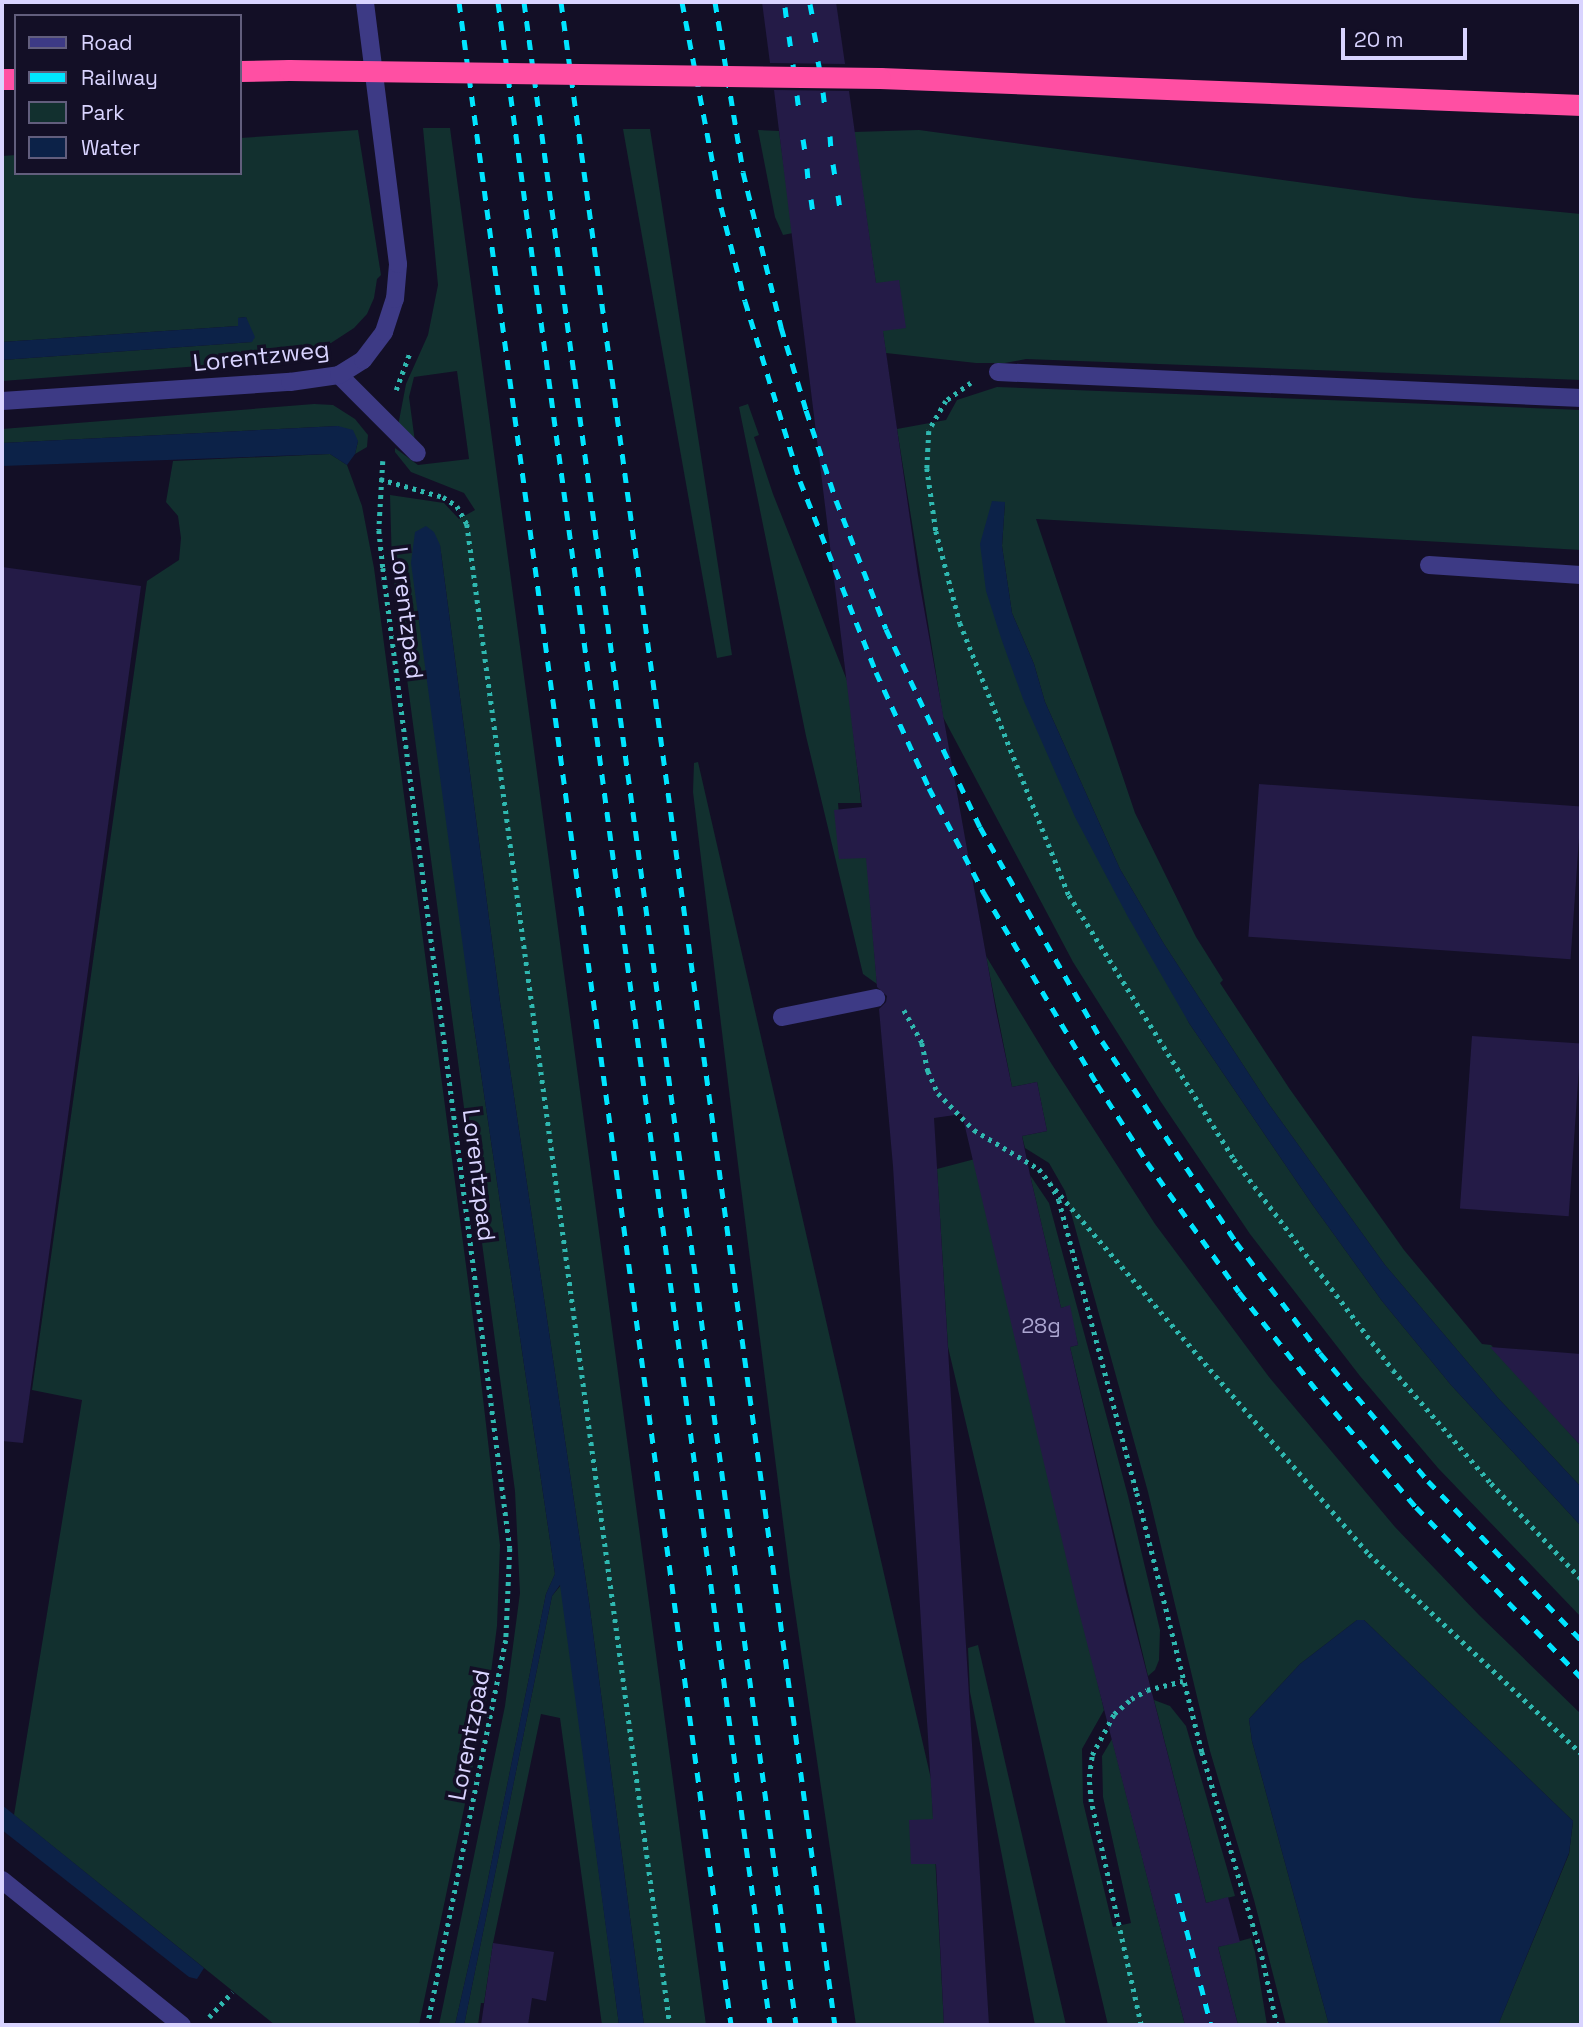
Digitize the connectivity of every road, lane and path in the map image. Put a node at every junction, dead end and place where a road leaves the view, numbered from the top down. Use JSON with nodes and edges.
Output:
{"nodes":[{"id":1,"x":365,"y":2,"type":"edge"},
{"id":2,"x":242,"y":71,"type":"edge"},
{"id":3,"x":1581,"y":105,"type":"edge"},
{"id":4,"x":415,"y":340,"type":"dead end"},
{"id":5,"x":998,"y":372,"type":"joint"},
{"id":6,"x":339,"y":375,"type":"junction"},
{"id":7,"x":1581,"y":398,"type":"edge"},
{"id":8,"x":2,"y":401,"type":"edge"},
{"id":9,"x":387,"y":427,"type":"junction"},
{"id":10,"x":416,"y":453,"type":"dead end"},
{"id":11,"x":380,"y":479,"type":"junction"},
{"id":12,"x":1429,"y":565,"type":"dead end"},
{"id":13,"x":1581,"y":575,"type":"edge"},
{"id":14,"x":876,"y":998,"type":"joint"},
{"id":15,"x":782,"y":1017,"type":"dead end"},
{"id":16,"x":1051,"y":1183,"type":"junction"},
{"id":17,"x":1581,"y":1579,"type":"edge"},
{"id":18,"x":1183,"y":1681,"type":"junction"},
{"id":19,"x":1581,"y":1753,"type":"edge"},
{"id":20,"x":2,"y":1880,"type":"edge"},
{"id":21,"x":232,"y":1992,"type":"dead end"},
{"id":22,"x":221,"y":2004,"type":"dead end"},
{"id":23,"x":182,"y":2025,"type":"edge"},
{"id":24,"x":428,"y":2025,"type":"edge"},
{"id":25,"x":670,"y":2025,"type":"edge"},
{"id":26,"x":1141,"y":2025,"type":"edge"},
{"id":27,"x":1277,"y":2025,"type":"edge"}],
"edges":[{"from":1,"to":6,"type":"street","name":"Lorentzweg"},
{"from":2,"to":3,"type":"highway","bridge":true},
{"from":4,"to":9,"type":"path","name":"Lorentzpad"},
{"from":5,"to":7,"type":"street"},
{"from":5,"to":17,"type":"path"},
{"from":6,"to":8,"type":"street","name":"Lorentzweg"},
{"from":6,"to":9,"type":"street"},
{"from":9,"to":10,"type":"street"},
{"from":9,"to":11,"type":"path","name":"Lorentzpad"},
{"from":11,"to":24,"type":"path","name":"Lorentzpad"},
{"from":11,"to":25,"type":"path"},
{"from":12,"to":13,"type":"street"},
{"from":14,"to":15,"type":"street"},
{"from":14,"to":16,"type":"path"},
{"from":16,"to":18,"type":"path"},
{"from":16,"to":19,"type":"path"},
{"from":18,"to":26,"type":"path"},
{"from":18,"to":27,"type":"path"},
{"from":20,"to":23,"type":"street"},
{"from":21,"to":22,"type":"path"}]}
